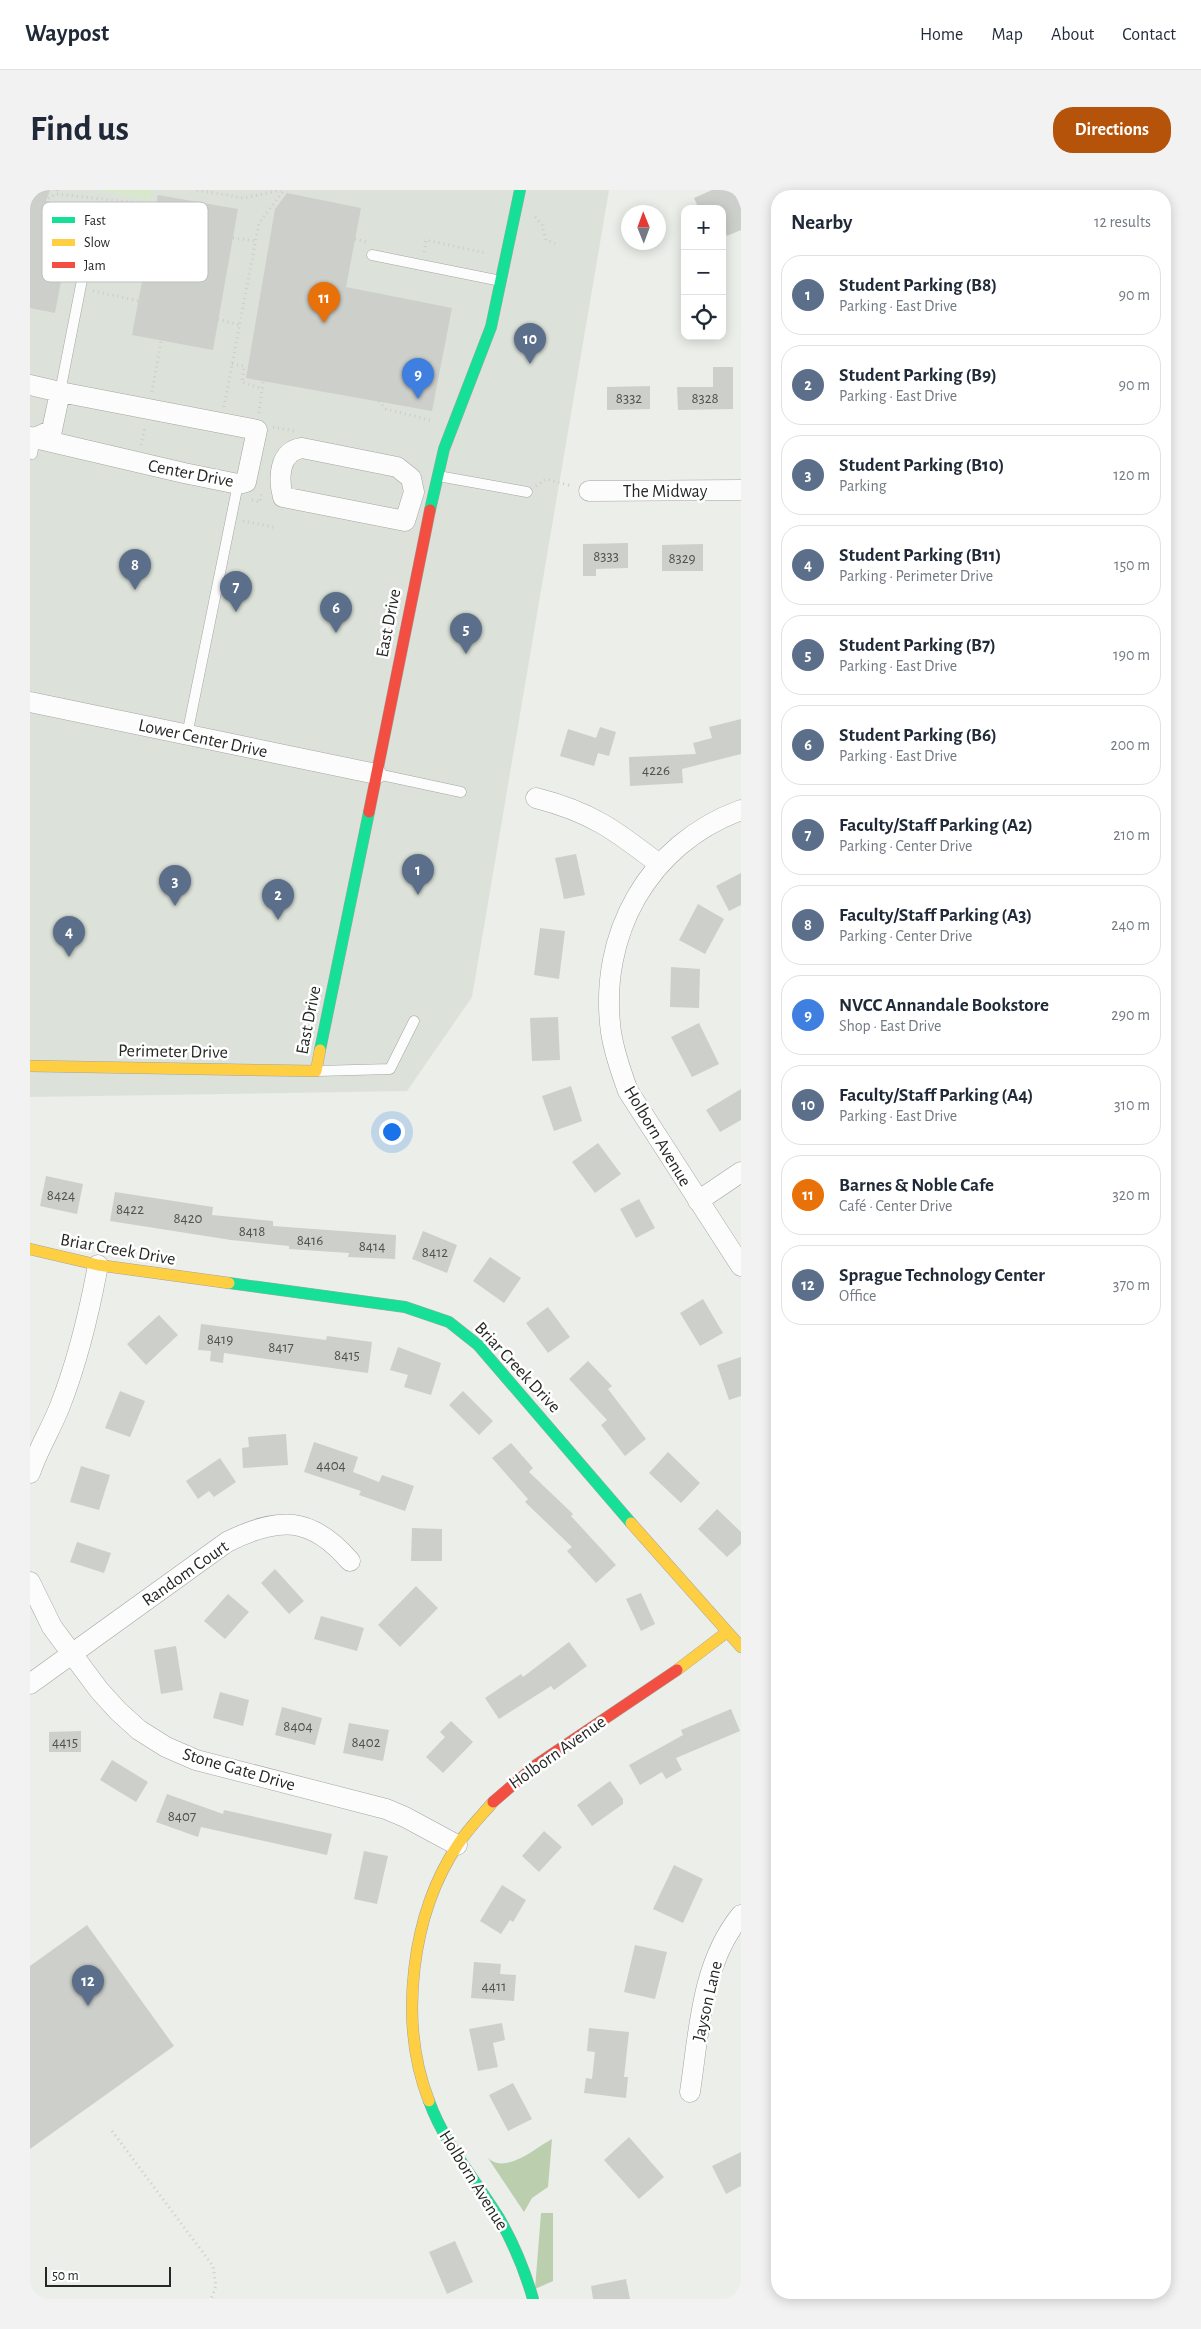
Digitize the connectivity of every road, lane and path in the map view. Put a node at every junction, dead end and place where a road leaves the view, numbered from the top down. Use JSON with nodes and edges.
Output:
{"nodes":[{"id":1,"x":197,"y":190,"type":"edge"},
{"id":2,"x":283,"y":190,"type":"edge"},
{"id":3,"x":520,"y":190,"type":"edge"},
{"id":4,"x":57,"y":192,"type":"edge"},
{"id":5,"x":44,"y":201,"type":"dead end"},
{"id":6,"x":133,"y":202,"type":"edge"},
{"id":7,"x":528,"y":211,"type":"dead end"},
{"id":8,"x":233,"y":238,"type":"dead end"},
{"id":9,"x":355,"y":239,"type":"dead end"},
{"id":10,"x":255,"y":241,"type":"junction"},
{"id":11,"x":368,"y":242,"type":"dead end"},
{"id":12,"x":556,"y":244,"type":"dead end"},
{"id":13,"x":423,"y":254,"type":"dead end"},
{"id":14,"x":372,"y":255,"type":"dead end"},
{"id":15,"x":495,"y":255,"type":"dead end"},
{"id":16,"x":502,"y":281,"type":"junction"},
{"id":17,"x":81,"y":282,"type":"edge"},
{"id":18,"x":80,"y":288,"type":"junction"},
{"id":19,"x":139,"y":301,"type":"dead end"},
{"id":20,"x":218,"y":319,"type":"dead end"},
{"id":21,"x":239,"y":324,"type":"junction"},
{"id":22,"x":161,"y":341,"type":"dead end"},
{"id":23,"x":232,"y":364,"type":"junction"},
{"id":24,"x":263,"y":382,"type":"dead end"},
{"id":25,"x":30,"y":385,"type":"edge"},
{"id":26,"x":263,"y":388,"type":"junction"},
{"id":27,"x":60,"y":392,"type":"junction"},
{"id":28,"x":150,"y":400,"type":"dead end"},
{"id":29,"x":379,"y":401,"type":"dead end"},
{"id":30,"x":258,"y":414,"type":"dead end"},
{"id":31,"x":146,"y":419,"type":"dead end"},
{"id":32,"x":434,"y":421,"type":"dead end"},
{"id":33,"x":221,"y":423,"type":"junction"},
{"id":34,"x":271,"y":426,"type":"dead end"},
{"id":35,"x":297,"y":432,"type":"dead end"},
{"id":36,"x":32,"y":443,"type":"edge"},
{"id":37,"x":136,"y":468,"type":"junction"},
{"id":38,"x":436,"y":476,"type":"junction"},
{"id":39,"x":411,"y":478,"type":"junction"},
{"id":40,"x":238,"y":484,"type":"junction"},
{"id":41,"x":741,"y":490,"type":"edge"},
{"id":42,"x":589,"y":491,"type":"joint"},
{"id":43,"x":527,"y":492,"type":"joint"},
{"id":44,"x":237,"y":519,"type":"dead end"},
{"id":45,"x":405,"y":521,"type":"junction"},
{"id":46,"x":425,"y":526,"type":"junction"},
{"id":47,"x":277,"y":528,"type":"dead end"},
{"id":48,"x":30,"y":702,"type":"edge"},
{"id":49,"x":187,"y":735,"type":"junction"},
{"id":50,"x":376,"y":774,"type":"junction"},
{"id":51,"x":461,"y":792,"type":"dead end"},
{"id":52,"x":536,"y":798,"type":"dead end"},
{"id":53,"x":741,"y":810,"type":"edge"},
{"id":54,"x":659,"y":864,"type":"junction"},
{"id":55,"x":414,"y":1021,"type":"dead end"},
{"id":56,"x":30,"y":1066,"type":"edge"},
{"id":57,"x":316,"y":1071,"type":"junction"},
{"id":58,"x":741,"y":1172,"type":"edge"},
{"id":59,"x":698,"y":1201,"type":"junction"},
{"id":60,"x":30,"y":1249,"type":"edge"},
{"id":61,"x":98,"y":1265,"type":"junction"},
{"id":62,"x":741,"y":1266,"type":"edge"},
{"id":63,"x":30,"y":1472,"type":"edge"},
{"id":64,"x":350,"y":1561,"type":"dead end"},
{"id":65,"x":30,"y":1582,"type":"edge"},
{"id":66,"x":735,"y":1636,"type":"edge"},
{"id":67,"x":72,"y":1654,"type":"junction"},
{"id":68,"x":30,"y":1684,"type":"edge"},
{"id":69,"x":457,"y":1845,"type":"junction"},
{"id":70,"x":741,"y":1915,"type":"edge"},
{"id":71,"x":690,"y":2092,"type":"dead end"},
{"id":72,"x":112,"y":2131,"type":"dead end"},
{"id":73,"x":211,"y":2299,"type":"edge"},
{"id":74,"x":533,"y":2299,"type":"edge"}],
"edges":[{"from":1,"to":2,"type":"path"},
{"from":2,"to":10,"type":"path"},
{"from":3,"to":16,"type":"street","name":"East Drive"},
{"from":4,"to":5,"type":"path"},
{"from":4,"to":6,"type":"path"},
{"from":7,"to":12,"type":"path"},
{"from":8,"to":10,"type":"path"},
{"from":9,"to":11,"type":"path"},
{"from":10,"to":21,"type":"path"},
{"from":13,"to":15,"type":"path"},
{"from":14,"to":16,"type":"lane"},
{"from":16,"to":38,"type":"street","name":"East Drive"},
{"from":17,"to":18,"type":"lane"},
{"from":18,"to":19,"type":"path"},
{"from":18,"to":27,"type":"lane"},
{"from":20,"to":21,"type":"path"},
{"from":21,"to":23,"type":"path"},
{"from":22,"to":28,"type":"path"},
{"from":23,"to":26,"type":"path"},
{"from":23,"to":33,"type":"path"},
{"from":24,"to":26,"type":"path"},
{"from":25,"to":27,"type":"street","name":"Center Drive"},
{"from":26,"to":30,"type":"path"},
{"from":27,"to":33,"type":"street","name":"Center Drive"},
{"from":27,"to":36,"type":"street","name":"Center Drive"},
{"from":29,"to":32,"type":"path"},
{"from":31,"to":37,"type":"path"},
{"from":33,"to":40,"type":"street","name":"Center Drive"},
{"from":34,"to":35,"type":"path"},
{"from":36,"to":37,"type":"street","name":"Center Drive"},
{"from":37,"to":40,"type":"street","name":"Center Drive"},
{"from":38,"to":39,"type":"street"},
{"from":38,"to":43,"type":"lane"},
{"from":38,"to":46,"type":"street","name":"East Drive"},
{"from":39,"to":45,"type":"street"},
{"from":39,"to":45,"type":"street"},
{"from":40,"to":49,"type":"lane"},
{"from":41,"to":42,"type":"street","name":"The Midway"},
{"from":42,"to":43,"type":"path"},
{"from":44,"to":47,"type":"path"},
{"from":45,"to":46,"type":"street"},
{"from":46,"to":50,"type":"street","name":"East Drive"},
{"from":48,"to":49,"type":"street","name":"Lower Center Drive"},
{"from":49,"to":50,"type":"street","name":"Lower Center Drive"},
{"from":50,"to":51,"type":"lane"},
{"from":50,"to":57,"type":"street","name":"East Drive"},
{"from":52,"to":54,"type":"street"},
{"from":53,"to":54,"type":"street","name":"Holborn Avenue"},
{"from":54,"to":59,"type":"street","name":"Holborn Avenue"},
{"from":55,"to":57,"type":"lane"},
{"from":56,"to":57,"type":"street","name":"Perimeter Drive"},
{"from":58,"to":59,"type":"street"},
{"from":59,"to":62,"type":"street","name":"Holborn Avenue"},
{"from":60,"to":61,"type":"street","name":"Briar Creek Drive"},
{"from":61,"to":63,"type":"street"},
{"from":61,"to":66,"type":"street","name":"Briar Creek Drive"},
{"from":64,"to":67,"type":"street","name":"Random Court"},
{"from":65,"to":67,"type":"street","name":"Stone Gate Drive"},
{"from":66,"to":69,"type":"street","name":"Holborn Avenue"},
{"from":67,"to":68,"type":"street","name":"Random Court"},
{"from":67,"to":69,"type":"street","name":"Stone Gate Drive"},
{"from":69,"to":74,"type":"street","name":"Holborn Avenue"},
{"from":70,"to":71,"type":"street","name":"Jayson Lane"},
{"from":72,"to":73,"type":"path"}]}
